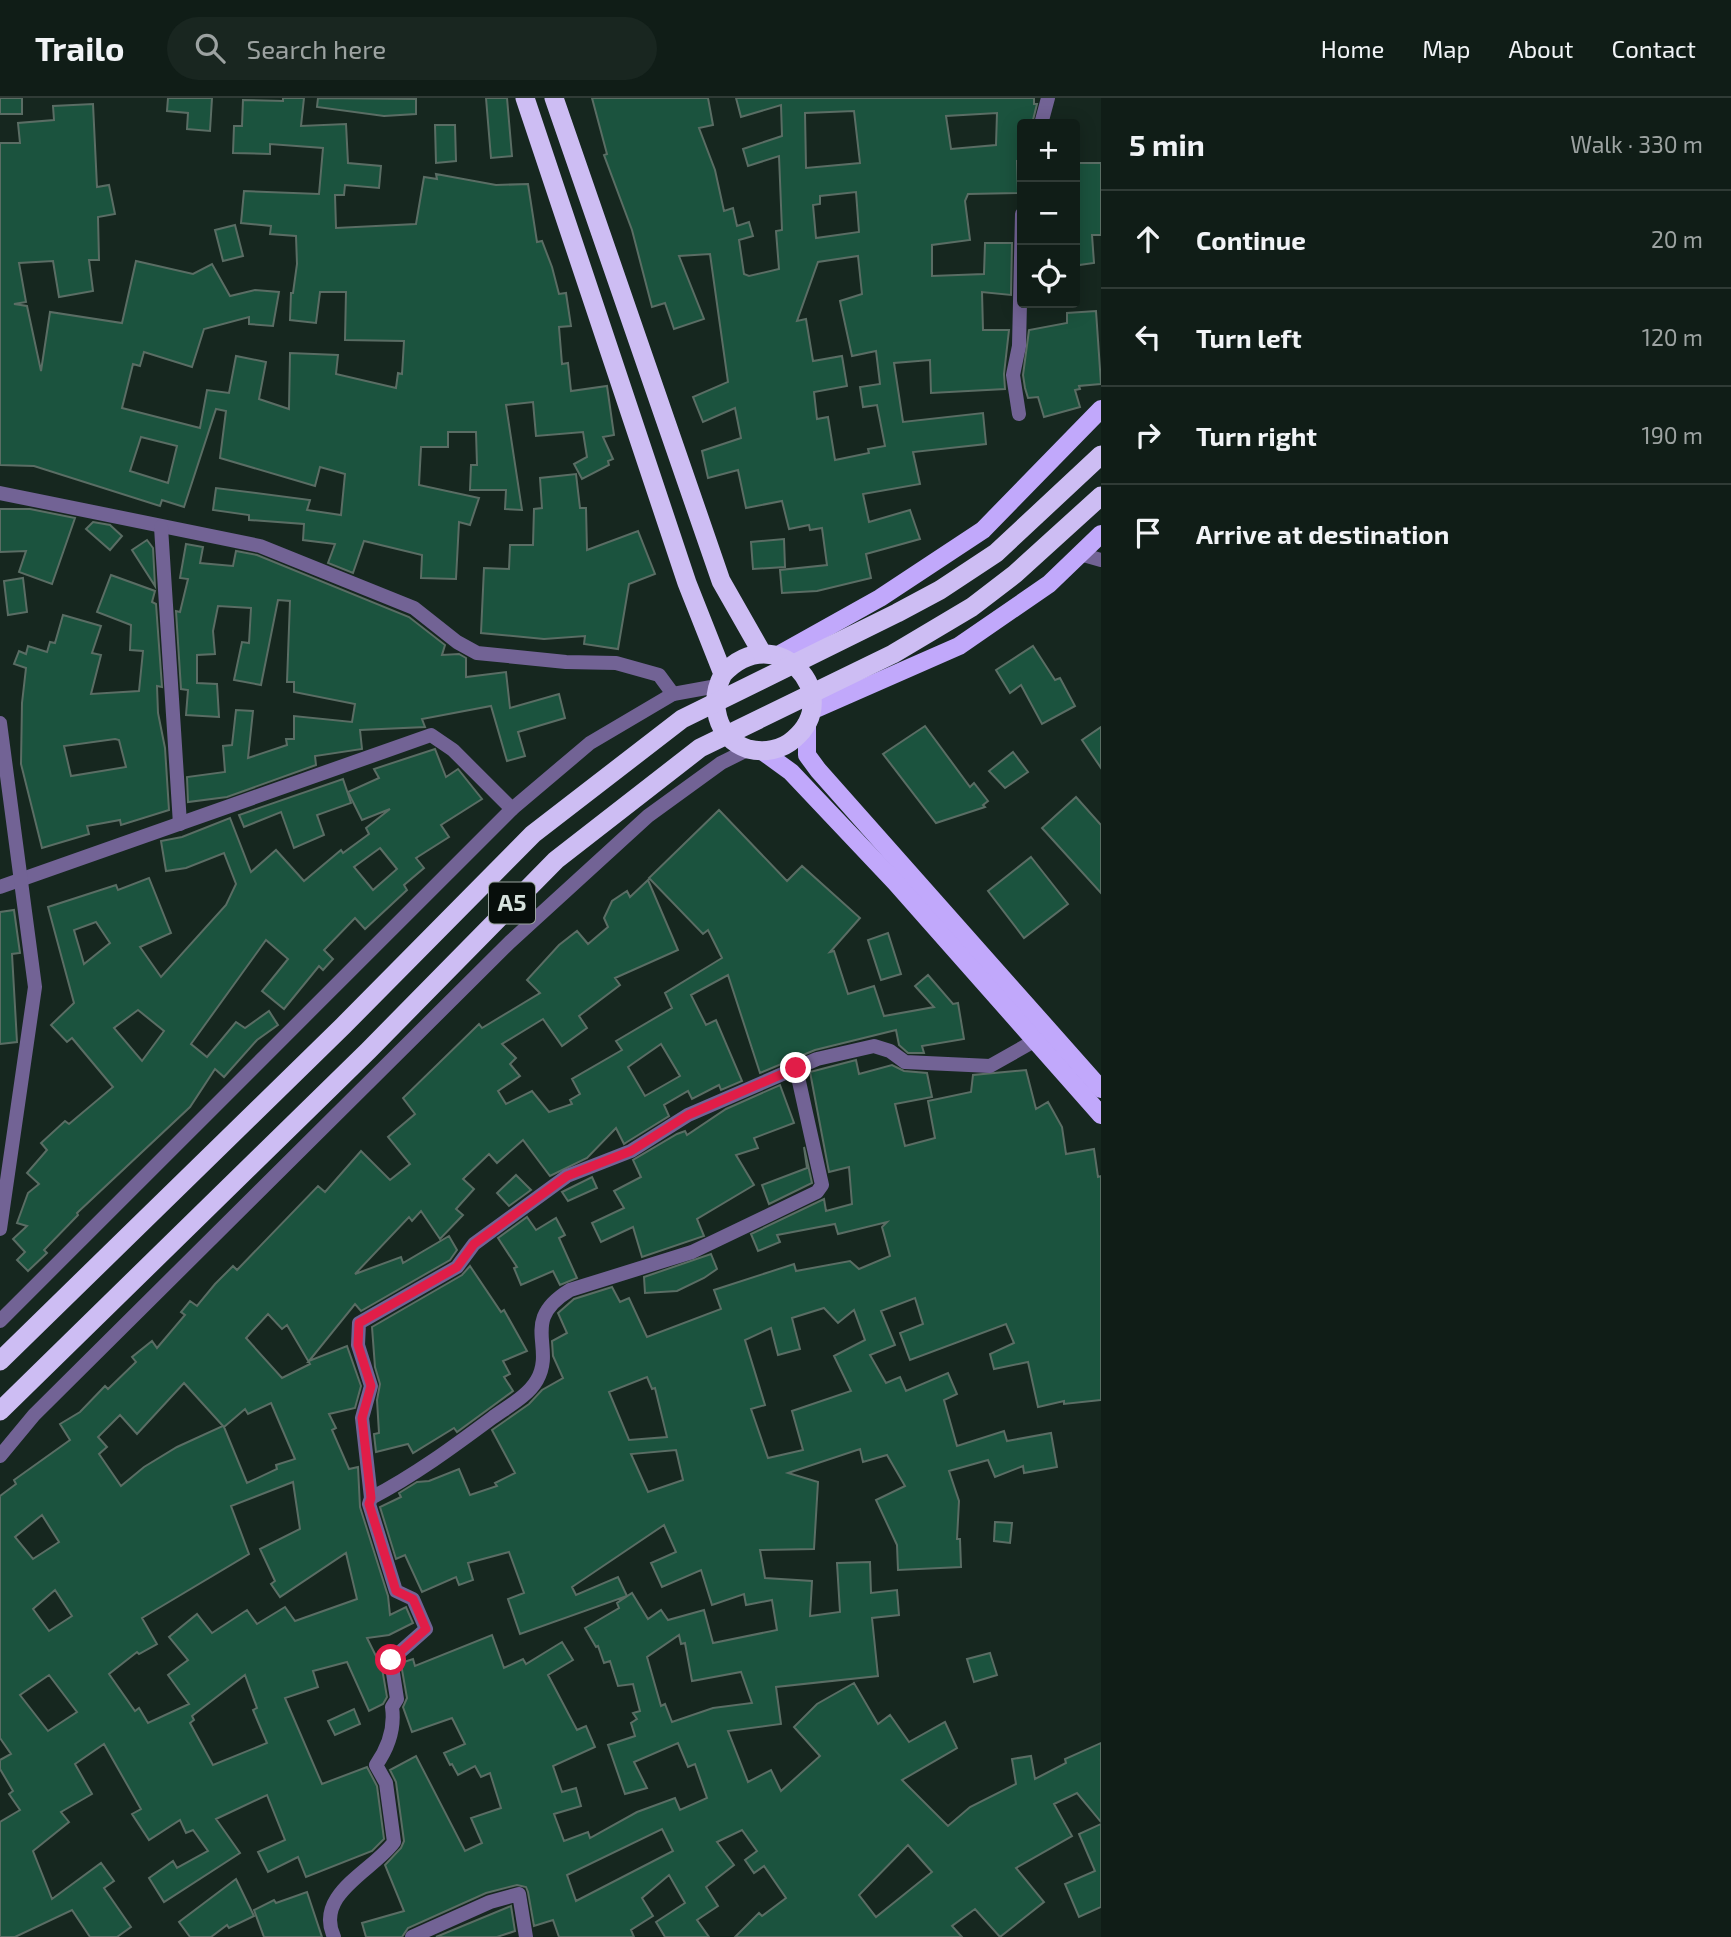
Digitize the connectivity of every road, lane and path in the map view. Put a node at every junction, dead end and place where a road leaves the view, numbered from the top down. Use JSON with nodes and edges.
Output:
{"nodes":[{"id":1,"x":524,"y":98,"type":"edge"},
{"id":2,"x":554,"y":98,"type":"edge"},
{"id":3,"x":1048,"y":98,"type":"edge"},
{"id":4,"x":1042,"y":119,"type":"edge"},
{"id":5,"x":1021,"y":245,"type":"edge"},
{"id":6,"x":1101,"y":409,"type":"edge"},
{"id":7,"x":1018,"y":414,"type":"dead end"},
{"id":8,"x":1101,"y":455,"type":"edge"},
{"id":9,"x":0,"y":493,"type":"edge"},
{"id":10,"x":1101,"y":496,"type":"edge"},
{"id":11,"x":161,"y":527,"type":"junction"},
{"id":12,"x":1101,"y":534,"type":"edge"},
{"id":13,"x":1080,"y":554,"type":"junction"},
{"id":14,"x":1101,"y":560,"type":"edge"},
{"id":15,"x":770,"y":654,"type":"junction"},
{"id":16,"x":720,"y":680,"type":"junction"},
{"id":17,"x":673,"y":694,"type":"junction"},
{"id":18,"x":809,"y":717,"type":"junction"},
{"id":19,"x":0,"y":723,"type":"edge"},
{"id":20,"x":755,"y":750,"type":"junction"},
{"id":21,"x":512,"y":808,"type":"junction"},
{"id":22,"x":180,"y":824,"type":"junction"},
{"id":23,"x":22,"y":879,"type":"junction"},
{"id":24,"x":0,"y":887,"type":"edge"},
{"id":25,"x":1036,"y":1040,"type":"junction"},
{"id":26,"x":796,"y":1068,"type":"junction"},
{"id":27,"x":1098,"y":1101,"type":"edge"},
{"id":28,"x":0,"y":1228,"type":"edge"},
{"id":29,"x":0,"y":1321,"type":"edge"},
{"id":30,"x":0,"y":1361,"type":"edge"},
{"id":31,"x":0,"y":1411,"type":"edge"},
{"id":32,"x":0,"y":1456,"type":"edge"},
{"id":33,"x":371,"y":1498,"type":"junction"},
{"id":34,"x":334,"y":1937,"type":"edge"},
{"id":35,"x":412,"y":1937,"type":"edge"},
{"id":36,"x":526,"y":1937,"type":"edge"}],
"edges":[{"from":1,"to":16,"type":"highway"},
{"from":2,"to":15,"type":"highway"},
{"from":3,"to":4,"type":"street"},
{"from":5,"to":7,"type":"street"},
{"from":6,"to":15,"type":"main road"},
{"from":8,"to":30,"type":"highway","number":"A5","bridge":true},
{"from":9,"to":11,"type":"street"},
{"from":10,"to":31,"type":"highway","number":"A5","bridge":true},
{"from":11,"to":17,"type":"street"},
{"from":11,"to":22,"type":"street"},
{"from":12,"to":13,"type":"main road"},
{"from":13,"to":14,"type":"street"},
{"from":13,"to":18,"type":"main road"},
{"from":15,"to":16,"type":"highway"},
{"from":15,"to":18,"type":"highway"},
{"from":16,"to":17,"type":"street"},
{"from":16,"to":20,"type":"highway"},
{"from":17,"to":21,"type":"street"},
{"from":18,"to":20,"type":"highway"},
{"from":18,"to":27,"type":"main road"},
{"from":19,"to":23,"type":"street"},
{"from":20,"to":25,"type":"main road"},
{"from":20,"to":32,"type":"street"},
{"from":21,"to":22,"type":"street"},
{"from":21,"to":29,"type":"street"},
{"from":22,"to":23,"type":"street"},
{"from":23,"to":24,"type":"street"},
{"from":23,"to":28,"type":"street"},
{"from":25,"to":26,"type":"street"},
{"from":25,"to":27,"type":"main road"},
{"from":26,"to":33,"type":"street"},
{"from":26,"to":33,"type":"street"},
{"from":33,"to":34,"type":"street"},
{"from":35,"to":36,"type":"street"}]}
